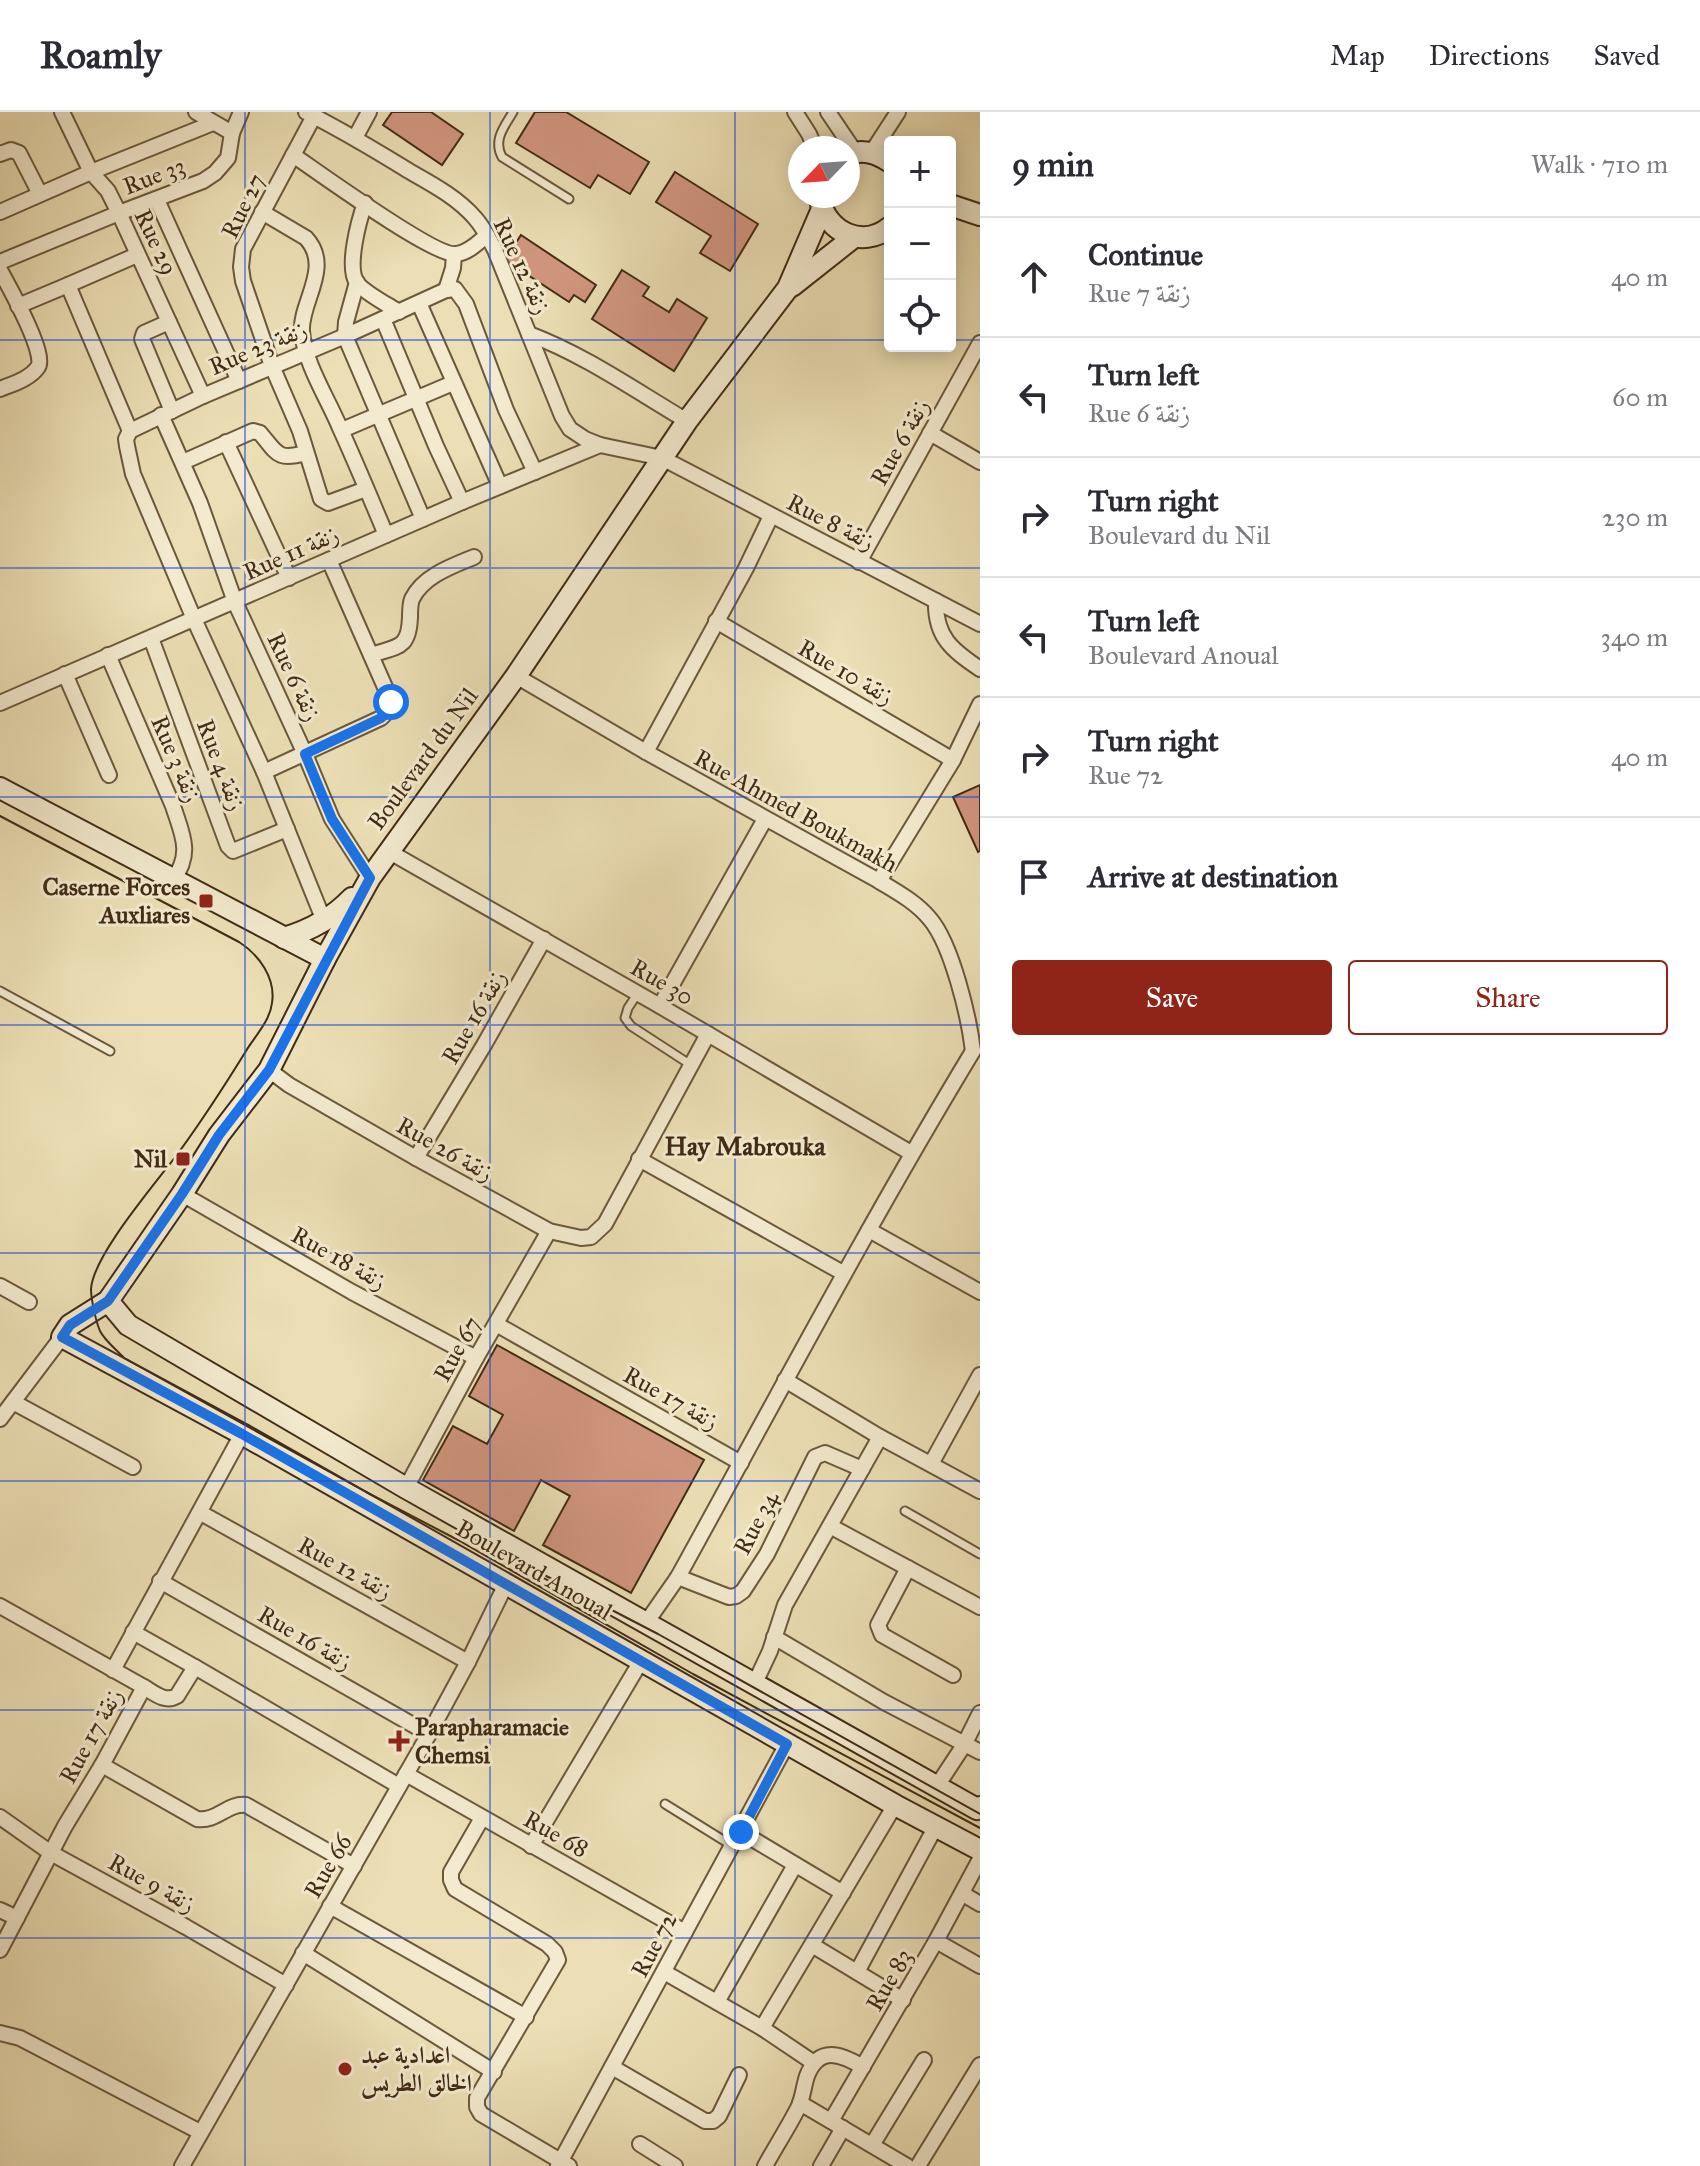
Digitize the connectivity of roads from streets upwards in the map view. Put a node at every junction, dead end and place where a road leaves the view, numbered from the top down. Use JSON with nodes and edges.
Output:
{"nodes":[{"id":1,"x":62,"y":112,"type":"edge"},
{"id":2,"x":196,"y":112,"type":"edge"},
{"id":3,"x":241,"y":112,"type":"edge"},
{"id":4,"x":369,"y":112,"type":"edge"},
{"id":5,"x":795,"y":112,"type":"edge"},
{"id":6,"x":828,"y":112,"type":"edge"},
{"id":7,"x":898,"y":112,"type":"edge"},
{"id":8,"x":310,"y":114,"type":"edge"},
{"id":9,"x":213,"y":123,"type":"junction"},
{"id":10,"x":232,"y":133,"type":"junction"},
{"id":11,"x":810,"y":136,"type":"edge"},
{"id":12,"x":355,"y":138,"type":"junction"},
{"id":13,"x":0,"y":154,"type":"edge"},
{"id":14,"x":293,"y":155,"type":"junction"},
{"id":15,"x":866,"y":155,"type":"edge"},
{"id":16,"x":91,"y":172,"type":"junction"},
{"id":17,"x":40,"y":194,"type":"junction"},
{"id":18,"x":157,"y":200,"type":"junction"},
{"id":19,"x":365,"y":203,"type":"junction"},
{"id":20,"x":956,"y":207,"type":"edge"},
{"id":21,"x":818,"y":208,"type":"edge"},
{"id":22,"x":822,"y":208,"type":"edge"},
{"id":23,"x":0,"y":212,"type":"edge"},
{"id":24,"x":262,"y":212,"type":"junction"},
{"id":25,"x":119,"y":213,"type":"junction"},
{"id":26,"x":980,"y":217,"type":"edge"},
{"id":27,"x":956,"y":220,"type":"edge"},
{"id":28,"x":884,"y":230,"type":"edge"},
{"id":29,"x":487,"y":235,"type":"junction"},
{"id":30,"x":854,"y":237,"type":"junction"},
{"id":31,"x":137,"y":255,"type":"junction"},
{"id":32,"x":454,"y":255,"type":"junction"},
{"id":33,"x":0,"y":262,"type":"edge"},
{"id":34,"x":0,"y":270,"type":"edge"},
{"id":35,"x":357,"y":282,"type":"junction"},
{"id":36,"x":68,"y":285,"type":"junction"},
{"id":37,"x":788,"y":288,"type":"junction"},
{"id":38,"x":446,"y":290,"type":"junction"},
{"id":39,"x":419,"y":303,"type":"junction"},
{"id":40,"x":18,"y":306,"type":"junction"},
{"id":41,"x":399,"y":312,"type":"junction"},
{"id":42,"x":383,"y":319,"type":"junction"},
{"id":43,"x":169,"y":322,"type":"junction"},
{"id":44,"x":529,"y":334,"type":"junction"},
{"id":45,"x":345,"y":336,"type":"junction"},
{"id":46,"x":980,"y":343,"type":"edge"},
{"id":47,"x":306,"y":352,"type":"junction"},
{"id":48,"x":272,"y":366,"type":"junction"},
{"id":49,"x":239,"y":381,"type":"junction"},
{"id":50,"x":453,"y":383,"type":"junction"},
{"id":51,"x":0,"y":389,"type":"edge"},
{"id":52,"x":203,"y":396,"type":"junction"},
{"id":53,"x":416,"y":399,"type":"junction"},
{"id":54,"x":166,"y":413,"type":"junction"},
{"id":55,"x":378,"y":414,"type":"junction"},
{"id":56,"x":687,"y":421,"type":"junction"},
{"id":57,"x":570,"y":429,"type":"joint"},
{"id":58,"x":342,"y":430,"type":"junction"},
{"id":59,"x":130,"y":431,"type":"junction"},
{"id":60,"x":930,"y":433,"type":"junction"},
{"id":61,"x":226,"y":442,"type":"junction"},
{"id":62,"x":600,"y":445,"type":"junction"},
{"id":63,"x":305,"y":453,"type":"junction"},
{"id":64,"x":662,"y":458,"type":"junction"},
{"id":65,"x":183,"y":462,"type":"junction"},
{"id":66,"x":980,"y":462,"type":"edge"},
{"id":67,"x":535,"y":472,"type":"junction"},
{"id":68,"x":500,"y":486,"type":"junction"},
{"id":69,"x":366,"y":489,"type":"junction"},
{"id":70,"x":462,"y":502,"type":"junction"},
{"id":71,"x":771,"y":516,"type":"junction"},
{"id":72,"x":423,"y":519,"type":"junction"},
{"id":73,"x":386,"y":535,"type":"junction"},
{"id":74,"x":474,"y":557,"type":"dead end"},
{"id":75,"x":329,"y":560,"type":"junction"},
{"id":76,"x":859,"y":562,"type":"junction"},
{"id":77,"x":289,"y":578,"type":"junction"},
{"id":78,"x":936,"y":601,"type":"junction"},
{"id":79,"x":235,"y":602,"type":"junction"},
{"id":80,"x":194,"y":619,"type":"junction"},
{"id":81,"x":716,"y":621,"type":"junction"},
{"id":82,"x":980,"y":624,"type":"edge"},
{"id":83,"x":151,"y":638,"type":"junction"},
{"id":84,"x":108,"y":655,"type":"junction"},
{"id":85,"x":371,"y":655,"type":"junction"},
{"id":86,"x":980,"y":669,"type":"edge"},
{"id":87,"x":65,"y":674,"type":"junction"},
{"id":88,"x":516,"y":676,"type":"junction"},
{"id":89,"x":0,"y":703,"type":"edge"},
{"id":90,"x":979,"y":708,"type":"edge"},
{"id":91,"x":646,"y":752,"type":"junction"},
{"id":92,"x":305,"y":754,"type":"junction"},
{"id":93,"x":953,"y":760,"type":"junction"},
{"id":94,"x":264,"y":772,"type":"junction"},
{"id":95,"x":109,"y":775,"type":"dead end"},
{"id":96,"x":0,"y":788,"type":"edge"},
{"id":97,"x":765,"y":819,"type":"junction"},
{"id":98,"x":287,"y":829,"type":"junction"},
{"id":99,"x":388,"y":851,"type":"junction"},
{"id":100,"x":370,"y":878,"type":"junction"},
{"id":101,"x":173,"y":880,"type":"junction"},
{"id":102,"x":879,"y":881,"type":"junction"},
{"id":103,"x":324,"y":921,"type":"junction"},
{"id":104,"x":284,"y":938,"type":"junction"},
{"id":105,"x":544,"y":939,"type":"junction"},
{"id":106,"x":325,"y":959,"type":"junction"},
{"id":107,"x":660,"y":1006,"type":"junction"},
{"id":108,"x":708,"y":1034,"type":"junction"},
{"id":109,"x":976,"y":1053,"type":"edge"},
{"id":110,"x":269,"y":1070,"type":"junction"},
{"id":111,"x":911,"y":1153,"type":"junction"},
{"id":112,"x":416,"y":1158,"type":"junction"},
{"id":113,"x":639,"y":1159,"type":"junction"},
{"id":114,"x":182,"y":1194,"type":"junction"},
{"id":115,"x":869,"y":1230,"type":"junction"},
{"id":116,"x":549,"y":1231,"type":"junction"},
{"id":117,"x":843,"y":1273,"type":"junction"},
{"id":118,"x":0,"y":1286,"type":"edge"},
{"id":119,"x":980,"y":1292,"type":"edge"},
{"id":120,"x":108,"y":1301,"type":"junction"},
{"id":121,"x":29,"y":1302,"type":"dead end"},
{"id":122,"x":496,"y":1324,"type":"junction"},
{"id":123,"x":62,"y":1337,"type":"junction"},
{"id":124,"x":476,"y":1358,"type":"junction"},
{"id":125,"x":980,"y":1375,"type":"edge"},
{"id":126,"x":785,"y":1380,"type":"junction"},
{"id":127,"x":13,"y":1402,"type":"junction"},
{"id":128,"x":0,"y":1419,"type":"edge"},
{"id":129,"x":242,"y":1434,"type":"junction"},
{"id":130,"x":880,"y":1437,"type":"junction"},
{"id":131,"x":741,"y":1463,"type":"junction"},
{"id":132,"x":931,"y":1464,"type":"junction"},
{"id":133,"x":133,"y":1467,"type":"dead end"},
{"id":134,"x":862,"y":1469,"type":"junction"},
{"id":135,"x":406,"y":1488,"type":"junction"},
{"id":136,"x":980,"y":1491,"type":"edge"},
{"id":137,"x":201,"y":1513,"type":"junction"},
{"id":138,"x":830,"y":1526,"type":"junction"},
{"id":139,"x":908,"y":1568,"type":"junction"},
{"id":140,"x":678,"y":1577,"type":"junction"},
{"id":141,"x":160,"y":1581,"type":"junction"},
{"id":142,"x":506,"y":1584,"type":"junction"},
{"id":143,"x":0,"y":1606,"type":"edge"},
{"id":144,"x":980,"y":1607,"type":"edge"},
{"id":145,"x":646,"y":1623,"type":"junction"},
{"id":146,"x":133,"y":1632,"type":"junction"},
{"id":147,"x":774,"y":1637,"type":"junction"},
{"id":148,"x":641,"y":1661,"type":"junction"},
{"id":149,"x":468,"y":1662,"type":"junction"},
{"id":150,"x":195,"y":1667,"type":"junction"},
{"id":151,"x":113,"y":1670,"type":"junction"},
{"id":152,"x":953,"y":1675,"type":"dead end"},
{"id":153,"x":755,"y":1683,"type":"junction"},
{"id":154,"x":144,"y":1687,"type":"junction"},
{"id":155,"x":980,"y":1713,"type":"edge"},
{"id":156,"x":429,"y":1734,"type":"junction"},
{"id":157,"x":787,"y":1744,"type":"junction"},
{"id":158,"x":964,"y":1745,"type":"junction"},
{"id":159,"x":980,"y":1752,"type":"edge"},
{"id":160,"x":102,"y":1765,"type":"junction"},
{"id":161,"x":402,"y":1780,"type":"junction"},
{"id":162,"x":937,"y":1786,"type":"junction"},
{"id":163,"x":895,"y":1805,"type":"junction"},
{"id":164,"x":979,"y":1809,"type":"edge"},
{"id":165,"x":0,"y":1817,"type":"edge"},
{"id":166,"x":482,"y":1818,"type":"junction"},
{"id":167,"x":936,"y":1826,"type":"junction"},
{"id":168,"x":741,"y":1832,"type":"junction"},
{"id":169,"x":531,"y":1846,"type":"junction"},
{"id":170,"x":980,"y":1850,"type":"edge"},
{"id":171,"x":51,"y":1853,"type":"junction"},
{"id":172,"x":980,"y":1859,"type":"edge"},
{"id":173,"x":795,"y":1865,"type":"junction"},
{"id":174,"x":354,"y":1866,"type":"junction"},
{"id":175,"x":843,"y":1893,"type":"junction"},
{"id":176,"x":963,"y":1894,"type":"junction"},
{"id":177,"x":980,"y":1904,"type":"edge"},
{"id":178,"x":330,"y":1906,"type":"junction"},
{"id":179,"x":0,"y":1910,"type":"edge"},
{"id":180,"x":17,"y":1918,"type":"junction"},
{"id":181,"x":685,"y":1932,"type":"junction"},
{"id":182,"x":936,"y":1941,"type":"junction"},
{"id":183,"x":812,"y":1945,"type":"junction"},
{"id":184,"x":0,"y":1950,"type":"edge"},
{"id":185,"x":303,"y":1953,"type":"junction"},
{"id":186,"x":980,"y":1966,"type":"edge"},
{"id":187,"x":664,"y":1972,"type":"junction"},
{"id":188,"x":857,"y":1972,"type":"junction"},
{"id":189,"x":286,"y":1985,"type":"junction"},
{"id":190,"x":903,"y":2000,"type":"junction"},
{"id":191,"x":717,"y":2002,"type":"junction"},
{"id":192,"x":526,"y":2017,"type":"junction"},
{"id":193,"x":762,"y":2028,"type":"junction"},
{"id":194,"x":0,"y":2033,"type":"edge"},
{"id":195,"x":924,"y":2060,"type":"dead end"},
{"id":196,"x":814,"y":2063,"type":"junction"},
{"id":197,"x":980,"y":2065,"type":"edge"},
{"id":198,"x":612,"y":2067,"type":"junction"},
{"id":199,"x":863,"y":2067,"type":"junction"},
{"id":200,"x":494,"y":2072,"type":"junction"},
{"id":201,"x":739,"y":2075,"type":"dead end"},
{"id":202,"x":800,"y":2103,"type":"junction"},
{"id":203,"x":837,"y":2124,"type":"junction"},
{"id":204,"x":200,"y":2132,"type":"junction"},
{"id":205,"x":640,"y":2144,"type":"dead end"},
{"id":206,"x":872,"y":2145,"type":"junction"},
{"id":207,"x":562,"y":2164,"type":"edge"},
{"id":208,"x":182,"y":2166,"type":"edge"},
{"id":209,"x":675,"y":2166,"type":"edge"},
{"id":210,"x":765,"y":2166,"type":"edge"},
{"id":211,"x":821,"y":2166,"type":"edge"},
{"id":212,"x":907,"y":2166,"type":"edge"},
{"id":213,"x":918,"y":2166,"type":"edge"}],
"edges":[{"from":1,"to":16,"type":"street","name":"Rue 29"},
{"from":2,"to":9,"type":"street"},
{"from":3,"to":10,"type":"street","name":"Rue 33"},
{"from":4,"to":12,"type":"street"},
{"from":5,"to":11,"type":"street"},
{"from":6,"to":15,"type":"street"},
{"from":7,"to":15,"type":"street"},
{"from":8,"to":12,"type":"street","name":"Rue 12 زنقة"},
{"from":8,"to":14,"type":"street","name":"Rue 27"},
{"from":9,"to":10,"type":"street"},
{"from":9,"to":16,"type":"street"},
{"from":10,"to":18,"type":"street","name":"Rue 33"},
{"from":12,"to":29,"type":"street","name":"Rue 12 زنقة"},
{"from":13,"to":17,"type":"street"},
{"from":14,"to":19,"type":"street"},
{"from":14,"to":24,"type":"street","name":"Rue 27"},
{"from":16,"to":17,"type":"street"},
{"from":16,"to":25,"type":"street","name":"Rue 29"},
{"from":17,"to":23,"type":"street"},
{"from":18,"to":25,"type":"street","name":"Rue 33"},
{"from":18,"to":49,"type":"street"},
{"from":19,"to":32,"type":"street"},
{"from":19,"to":35,"type":"street"},
{"from":20,"to":26,"type":"street"},
{"from":21,"to":37,"type":"street","name":"Boulevard du Nil"},
{"from":22,"to":30,"type":"street"},
{"from":24,"to":47,"type":"street"},
{"from":24,"to":48,"type":"street","name":"Rue 27"},
{"from":25,"to":31,"type":"street","name":"Rue 29"},
{"from":25,"to":33,"type":"street","name":"Rue 33"},
{"from":26,"to":27,"type":"street"},
{"from":28,"to":30,"type":"street"},
{"from":29,"to":32,"type":"street"},
{"from":29,"to":44,"type":"street","name":"Rue 12 زنقة"},
{"from":30,"to":37,"type":"street","name":"Boulevard du Nil"},
{"from":31,"to":36,"type":"street"},
{"from":31,"to":43,"type":"street","name":"Rue 29"},
{"from":32,"to":38,"type":"street"},
{"from":34,"to":40,"type":"street"},
{"from":35,"to":41,"type":"street"},
{"from":35,"to":45,"type":"street"},
{"from":36,"to":40,"type":"street"},
{"from":36,"to":59,"type":"street"},
{"from":37,"to":56,"type":"street","name":"Boulevard du Nil"},
{"from":38,"to":39,"type":"street","name":"Rue 23 زنقة"},
{"from":38,"to":67,"type":"street"},
{"from":39,"to":41,"type":"street","name":"Rue 23 زنقة"},
{"from":39,"to":50,"type":"street"},
{"from":40,"to":51,"type":"street"},
{"from":41,"to":42,"type":"street","name":"Rue 23 زنقة"},
{"from":42,"to":45,"type":"street","name":"Rue 23 زنقة"},
{"from":42,"to":53,"type":"street"},
{"from":43,"to":52,"type":"street","name":"Rue 29"},
{"from":43,"to":54,"type":"street","name":"Rue 6 زنقة"},
{"from":44,"to":56,"type":"street"},
{"from":44,"to":57,"type":"street","name":"Rue 12 زنقة"},
{"from":45,"to":47,"type":"street","name":"Rue 23 زنقة"},
{"from":45,"to":55,"type":"street"},
{"from":46,"to":60,"type":"street","name":"Rue 6 زنقة"},
{"from":47,"to":48,"type":"street","name":"Rue 23 زنقة"},
{"from":47,"to":58,"type":"street"},
{"from":48,"to":49,"type":"street","name":"Rue 23 زنقة"},
{"from":48,"to":63,"type":"street","name":"Rue 27"},
{"from":49,"to":52,"type":"street","name":"Rue 23 زنقة"},
{"from":50,"to":53,"type":"street"},
{"from":50,"to":68,"type":"street"},
{"from":52,"to":54,"type":"street","name":"Rue 23 زنقة"},
{"from":53,"to":55,"type":"street"},
{"from":53,"to":70,"type":"street"},
{"from":54,"to":59,"type":"street","name":"Rue 23 زنقة"},
{"from":54,"to":65,"type":"street","name":"Rue 6 زنقة"},
{"from":55,"to":58,"type":"street"},
{"from":55,"to":72,"type":"street"},
{"from":56,"to":64,"type":"street","name":"Boulevard du Nil"},
{"from":57,"to":62,"type":"street","name":"Rue 8 زنقة"},
{"from":58,"to":69,"type":"street"},
{"from":59,"to":80,"type":"street"},
{"from":60,"to":66,"type":"street"},
{"from":60,"to":76,"type":"street","name":"Rue 6 زنقة"},
{"from":61,"to":63,"type":"street"},
{"from":61,"to":65,"type":"street"},
{"from":61,"to":77,"type":"street"},
{"from":62,"to":64,"type":"street","name":"Rue 8 زنقة"},
{"from":62,"to":67,"type":"street","name":"Rue 11 زنقة"},
{"from":63,"to":69,"type":"street","name":"Rue 27"},
{"from":64,"to":71,"type":"street","name":"Rue 8 زنقة"},
{"from":64,"to":88,"type":"street","name":"Boulevard du Nil"},
{"from":65,"to":79,"type":"street","name":"Rue 6 زنقة"},
{"from":67,"to":68,"type":"street","name":"Rue 11 زنقة"},
{"from":68,"to":70,"type":"street","name":"Rue 11 زنقة"},
{"from":69,"to":73,"type":"street"},
{"from":70,"to":72,"type":"street","name":"Rue 11 زنقة"},
{"from":71,"to":76,"type":"street","name":"Rue 8 زنقة"},
{"from":71,"to":81,"type":"street"},
{"from":72,"to":73,"type":"street","name":"Rue 11 زنقة"},
{"from":73,"to":75,"type":"street","name":"Rue 11 زنقة"},
{"from":74,"to":85,"type":"street"},
{"from":75,"to":77,"type":"street","name":"Rue 11 زنقة"},
{"from":75,"to":85,"type":"street"},
{"from":76,"to":78,"type":"street","name":"Rue 8 زنقة"},
{"from":77,"to":79,"type":"street","name":"Rue 11 زنقة"},
{"from":78,"to":82,"type":"street","name":"Rue 8 زنقة"},
{"from":78,"to":86,"type":"street"},
{"from":79,"to":80,"type":"street","name":"Rue 11 زنقة"},
{"from":79,"to":92,"type":"street","name":"Rue 6 زنقة"},
{"from":80,"to":83,"type":"street","name":"Rue 11 زنقة"},
{"from":80,"to":94,"type":"street"},
{"from":81,"to":91,"type":"street"},
{"from":81,"to":93,"type":"street","name":"Rue 10 زنقة"},
{"from":83,"to":84,"type":"street","name":"Rue 11 زنقة"},
{"from":83,"to":98,"type":"street","name":"Rue 4 زنقة"},
{"from":84,"to":87,"type":"street","name":"Rue 11 زنقة"},
{"from":84,"to":101,"type":"street","name":"Rue 3 زنقة"},
{"from":85,"to":92,"type":"street"},
{"from":87,"to":89,"type":"street","name":"Rue 11 زنقة"},
{"from":87,"to":95,"type":"street"},
{"from":88,"to":91,"type":"street","name":"Rue Ahmed Boukmakh"},
{"from":88,"to":99,"type":"street","name":"Boulevard du Nil"},
{"from":90,"to":93,"type":"street"},
{"from":91,"to":97,"type":"street","name":"Rue Ahmed Boukmakh"},
{"from":92,"to":94,"type":"street"},
{"from":92,"to":100,"type":"street","name":"Rue 6 زنقة"},
{"from":93,"to":102,"type":"street"},
{"from":94,"to":98,"type":"street"},
{"from":96,"to":101,"type":"street"},
{"from":97,"to":102,"type":"street","name":"Rue Ahmed Boukmakh"},
{"from":97,"to":107,"type":"street"},
{"from":98,"to":103,"type":"street"},
{"from":99,"to":100,"type":"street","name":"Boulevard du Nil"},
{"from":99,"to":105,"type":"street","name":"Rue 30"},
{"from":100,"to":103,"type":"street"},
{"from":100,"to":106,"type":"street","name":"Boulevard du Nil"},
{"from":101,"to":104,"type":"street"},
{"from":102,"to":109,"type":"street","name":"Rue Ahmed Boukmakh"},
{"from":103,"to":104,"type":"street"},
{"from":104,"to":106,"type":"street"},
{"from":105,"to":107,"type":"street","name":"Rue 30"},
{"from":105,"to":112,"type":"street","name":"Rue 16 زنقة"},
{"from":106,"to":110,"type":"street","name":"Boulevard du Nil"},
{"from":107,"to":108,"type":"street","name":"Rue 30"},
{"from":108,"to":111,"type":"street","name":"Rue 30"},
{"from":108,"to":113,"type":"street"},
{"from":109,"to":111,"type":"street"},
{"from":110,"to":112,"type":"street","name":"Rue 26 زنقة"},
{"from":110,"to":114,"type":"street","name":"Boulevard du Nil"},
{"from":111,"to":115,"type":"street"},
{"from":112,"to":116,"type":"street","name":"Rue 26 زنقة"},
{"from":113,"to":116,"type":"street","name":"Rue 26 زنقة"},
{"from":113,"to":117,"type":"street"},
{"from":114,"to":120,"type":"street","name":"Boulevard du Nil"},
{"from":114,"to":124,"type":"street","name":"Rue 18 زنقة"},
{"from":115,"to":117,"type":"street"},
{"from":115,"to":119,"type":"street"},
{"from":116,"to":122,"type":"street","name":"Rue 67"},
{"from":117,"to":126,"type":"street"},
{"from":118,"to":121,"type":"street"},
{"from":120,"to":123,"type":"street","name":"Boulevard du Nil"},
{"from":120,"to":135,"type":"street","name":"Boulevard Anoual"},
{"from":122,"to":124,"type":"street","name":"Rue 67"},
{"from":122,"to":131,"type":"street","name":"Rue 17 زنقة"},
{"from":123,"to":127,"type":"street","name":"Boulevard du Nil"},
{"from":123,"to":129,"type":"street","name":"Boulevard Anoual"},
{"from":124,"to":135,"type":"street","name":"Rue 67"},
{"from":125,"to":132,"type":"street"},
{"from":126,"to":130,"type":"street"},
{"from":126,"to":131,"type":"street"},
{"from":127,"to":128,"type":"street","name":"Boulevard du Nil"},
{"from":127,"to":133,"type":"street"},
{"from":129,"to":137,"type":"street"},
{"from":129,"to":142,"type":"street","name":"Boulevard Anoual"},
{"from":130,"to":132,"type":"street"},
{"from":130,"to":134,"type":"street"},
{"from":131,"to":140,"type":"street"},
{"from":132,"to":136,"type":"street"},
{"from":134,"to":138,"type":"street"},
{"from":134,"to":140,"type":"street","name":"Rue 34"},
{"from":135,"to":145,"type":"street","name":"Boulevard Anoual"},
{"from":137,"to":141,"type":"street"},
{"from":137,"to":149,"type":"street","name":"Rue 12 زنقة"},
{"from":138,"to":139,"type":"street"},
{"from":138,"to":147,"type":"street"},
{"from":139,"to":144,"type":"street"},
{"from":139,"to":152,"type":"street"},
{"from":140,"to":145,"type":"street"},
{"from":141,"to":146,"type":"street"},
{"from":141,"to":156,"type":"street","name":"Rue 16 زنقة"},
{"from":142,"to":148,"type":"street","name":"Boulevard Anoual"},
{"from":142,"to":149,"type":"street","name":"Rue 66"},
{"from":143,"to":151,"type":"street"},
{"from":145,"to":153,"type":"street","name":"Boulevard Anoual"},
{"from":146,"to":150,"type":"street"},
{"from":146,"to":151,"type":"street"},
{"from":147,"to":153,"type":"street"},
{"from":147,"to":158,"type":"street"},
{"from":148,"to":157,"type":"street","name":"Boulevard Anoual"},
{"from":148,"to":169,"type":"street"},
{"from":149,"to":156,"type":"street","name":"Rue 66"},
{"from":150,"to":154,"type":"street","name":"Rue 17 زنقة"},
{"from":150,"to":161,"type":"street"},
{"from":151,"to":154,"type":"street"},
{"from":153,"to":162,"type":"street","name":"Boulevard Anoual"},
{"from":154,"to":160,"type":"street","name":"Rue 17 زنقة"},
{"from":155,"to":158,"type":"street"},
{"from":156,"to":161,"type":"street","name":"Rue 66"},
{"from":157,"to":163,"type":"street","name":"Boulevard Anoual"},
{"from":157,"to":168,"type":"street","name":"Rue 72"},
{"from":158,"to":159,"type":"street"},
{"from":158,"to":162,"type":"street"},
{"from":160,"to":171,"type":"street","name":"Rue 17 زنقة"},
{"from":160,"to":174,"type":"street"},
{"from":161,"to":166,"type":"street","name":"Rue 68"},
{"from":161,"to":174,"type":"street","name":"Rue 66"},
{"from":162,"to":164,"type":"street","name":"Boulevard Anoual"},
{"from":163,"to":167,"type":"street","name":"Boulevard Anoual"},
{"from":163,"to":175,"type":"street"},
{"from":165,"to":171,"type":"street","name":"Rue 9 زنقة"},
{"from":166,"to":169,"type":"street","name":"Rue 68"},
{"from":166,"to":192,"type":"street"},
{"from":167,"to":170,"type":"street","name":"Boulevard Anoual"},
{"from":167,"to":188,"type":"street"},
{"from":168,"to":173,"type":"street"},
{"from":168,"to":181,"type":"street","name":"Rue 72"},
{"from":169,"to":181,"type":"street","name":"Rue 68"},
{"from":171,"to":180,"type":"street","name":"Rue 17 زنقة"},
{"from":171,"to":189,"type":"street","name":"Rue 9 زنقة"},
{"from":172,"to":176,"type":"street","name":"Rue 83"},
{"from":173,"to":175,"type":"street"},
{"from":173,"to":191,"type":"street"},
{"from":174,"to":178,"type":"street","name":"Rue 66"},
{"from":175,"to":183,"type":"street"},
{"from":176,"to":177,"type":"street"},
{"from":176,"to":182,"type":"street","name":"Rue 83"},
{"from":178,"to":185,"type":"street","name":"Rue 66"},
{"from":178,"to":192,"type":"street"},
{"from":179,"to":180,"type":"street"},
{"from":180,"to":184,"type":"street","name":"Rue 17 زنقة"},
{"from":181,"to":187,"type":"street","name":"Rue 72"},
{"from":182,"to":186,"type":"street"},
{"from":182,"to":190,"type":"street","name":"Rue 83"},
{"from":183,"to":188,"type":"street"},
{"from":183,"to":193,"type":"street"},
{"from":185,"to":189,"type":"street","name":"Rue 66"},
{"from":185,"to":200,"type":"street"},
{"from":187,"to":191,"type":"street"},
{"from":187,"to":198,"type":"street","name":"Rue 72"},
{"from":188,"to":190,"type":"street"},
{"from":189,"to":204,"type":"street","name":"Rue 66"},
{"from":190,"to":199,"type":"street","name":"Rue 83"},
{"from":191,"to":193,"type":"street"},
{"from":192,"to":200,"type":"street"},
{"from":193,"to":196,"type":"street"},
{"from":194,"to":204,"type":"street"},
{"from":195,"to":206,"type":"street"},
{"from":196,"to":199,"type":"street"},
{"from":196,"to":202,"type":"street"},
{"from":197,"to":213,"type":"street"},
{"from":198,"to":201,"type":"street"},
{"from":198,"to":207,"type":"street","name":"Rue 72"},
{"from":199,"to":203,"type":"street","name":"Rue 83"},
{"from":200,"to":207,"type":"street"},
{"from":202,"to":203,"type":"street"},
{"from":202,"to":210,"type":"street"},
{"from":203,"to":206,"type":"street"},
{"from":203,"to":211,"type":"street","name":"Rue 83"},
{"from":204,"to":208,"type":"street","name":"Rue 66"},
{"from":205,"to":209,"type":"street"},
{"from":206,"to":212,"type":"street"}]}
